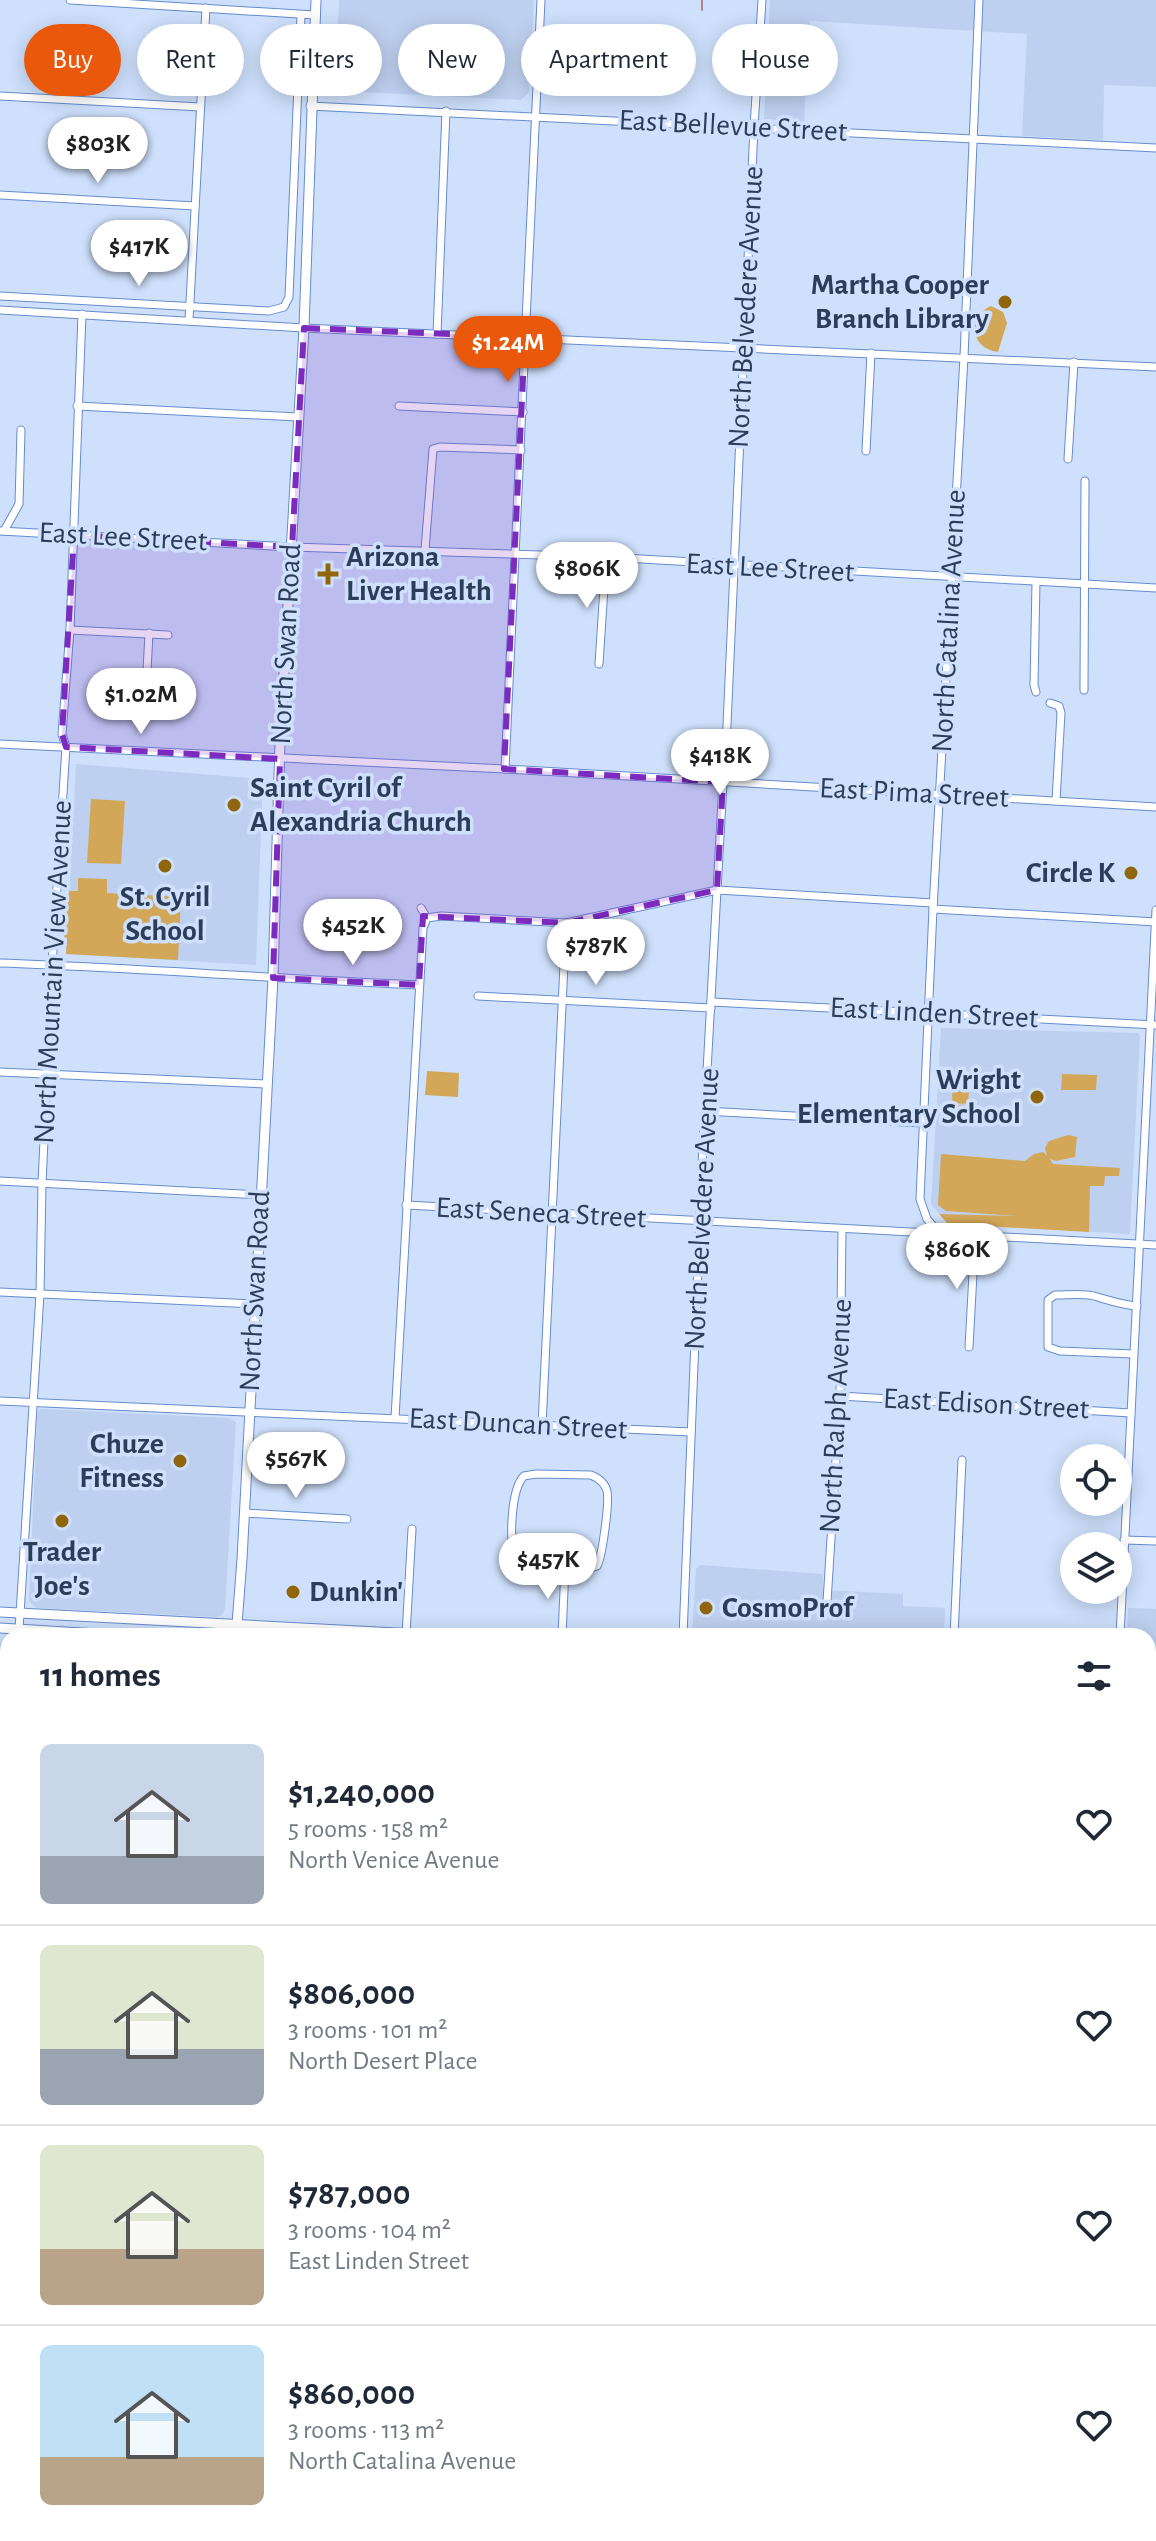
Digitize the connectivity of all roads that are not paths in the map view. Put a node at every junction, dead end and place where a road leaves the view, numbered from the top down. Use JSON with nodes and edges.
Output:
{"nodes":[{"id":1,"x":70,"y":0,"type":"edge"},
{"id":2,"x":316,"y":0,"type":"edge"},
{"id":3,"x":541,"y":0,"type":"edge"},
{"id":4,"x":762,"y":0,"type":"edge"},
{"id":5,"x":979,"y":0,"type":"edge"},
{"id":6,"x":96,"y":1,"type":"edge"},
{"id":7,"x":206,"y":8,"type":"junction"},
{"id":8,"x":301,"y":15,"type":"junction"},
{"id":9,"x":315,"y":15,"type":"junction"},
{"id":10,"x":0,"y":96,"type":"edge"},
{"id":11,"x":310,"y":106,"type":"junction"},
{"id":12,"x":200,"y":107,"type":"junction"},
{"id":13,"x":446,"y":111,"type":"junction"},
{"id":14,"x":535,"y":117,"type":"junction"},
{"id":15,"x":754,"y":127,"type":"junction"},
{"id":16,"x":973,"y":139,"type":"junction"},
{"id":17,"x":1156,"y":148,"type":"edge"},
{"id":18,"x":0,"y":195,"type":"edge"},
{"id":19,"x":195,"y":206,"type":"junction"},
{"id":20,"x":0,"y":296,"type":"edge"},
{"id":21,"x":190,"y":306,"type":"junction"},
{"id":22,"x":0,"y":310,"type":"edge"},
{"id":23,"x":82,"y":314,"type":"junction"},
{"id":24,"x":189,"y":320,"type":"junction"},
{"id":25,"x":304,"y":328,"type":"junction"},
{"id":26,"x":437,"y":334,"type":"junction"},
{"id":27,"x":525,"y":337,"type":"junction"},
{"id":28,"x":744,"y":347,"type":"junction"},
{"id":29,"x":871,"y":353,"type":"junction"},
{"id":30,"x":964,"y":357,"type":"junction"},
{"id":31,"x":1074,"y":362,"type":"junction"},
{"id":32,"x":1156,"y":367,"type":"edge"},
{"id":33,"x":77,"y":406,"type":"junction"},
{"id":34,"x":399,"y":406,"type":"dead end"},
{"id":35,"x":523,"y":412,"type":"junction"},
{"id":36,"x":298,"y":417,"type":"junction"},
{"id":37,"x":21,"y":430,"type":"dead end"},
{"id":38,"x":521,"y":450,"type":"junction"},
{"id":39,"x":866,"y":451,"type":"dead end"},
{"id":40,"x":1068,"y":459,"type":"dead end"},
{"id":41,"x":1085,"y":481,"type":"dead end"},
{"id":42,"x":2,"y":531,"type":"edge"},
{"id":43,"x":74,"y":535,"type":"junction"},
{"id":44,"x":292,"y":547,"type":"junction"},
{"id":45,"x":425,"y":550,"type":"junction"},
{"id":46,"x":515,"y":553,"type":"junction"},
{"id":47,"x":606,"y":557,"type":"junction"},
{"id":48,"x":733,"y":566,"type":"junction"},
{"id":49,"x":952,"y":578,"type":"junction"},
{"id":50,"x":1036,"y":582,"type":"junction"},
{"id":51,"x":1083,"y":585,"type":"junction"},
{"id":52,"x":1156,"y":588,"type":"edge"},
{"id":53,"x":70,"y":630,"type":"junction"},
{"id":54,"x":149,"y":633,"type":"junction"},
{"id":55,"x":168,"y":635,"type":"dead end"},
{"id":56,"x":599,"y":664,"type":"dead end"},
{"id":57,"x":147,"y":671,"type":"dead end"},
{"id":58,"x":1084,"y":690,"type":"dead end"},
{"id":59,"x":1036,"y":692,"type":"dead end"},
{"id":60,"x":1050,"y":703,"type":"dead end"},
{"id":61,"x":0,"y":744,"type":"edge"},
{"id":62,"x":66,"y":747,"type":"junction"},
{"id":63,"x":280,"y":759,"type":"junction"},
{"id":64,"x":505,"y":769,"type":"junction"},
{"id":65,"x":723,"y":782,"type":"junction"},
{"id":66,"x":940,"y":795,"type":"junction"},
{"id":67,"x":1056,"y":801,"type":"junction"},
{"id":68,"x":1156,"y":807,"type":"edge"},
{"id":69,"x":717,"y":890,"type":"junction"},
{"id":70,"x":933,"y":906,"type":"junction"},
{"id":71,"x":421,"y":908,"type":"dead end"},
{"id":72,"x":1156,"y":910,"type":"edge"},
{"id":73,"x":427,"y":918,"type":"junction"},
{"id":74,"x":1156,"y":922,"type":"edge"},
{"id":75,"x":566,"y":923,"type":"junction"},
{"id":76,"x":0,"y":963,"type":"edge"},
{"id":77,"x":52,"y":965,"type":"junction"},
{"id":78,"x":273,"y":978,"type":"junction"},
{"id":79,"x":419,"y":985,"type":"junction"},
{"id":80,"x":478,"y":996,"type":"dead end"},
{"id":81,"x":561,"y":1000,"type":"junction"},
{"id":82,"x":712,"y":1005,"type":"junction"},
{"id":83,"x":928,"y":1012,"type":"junction"},
{"id":84,"x":1153,"y":1025,"type":"edge"},
{"id":85,"x":0,"y":1072,"type":"edge"},
{"id":86,"x":48,"y":1075,"type":"junction"},
{"id":87,"x":266,"y":1084,"type":"junction"},
{"id":88,"x":705,"y":1111,"type":"junction"},
{"id":89,"x":923,"y":1123,"type":"junction"},
{"id":90,"x":1145,"y":1133,"type":"junction"},
{"id":91,"x":1155,"y":1134,"type":"edge"},
{"id":92,"x":0,"y":1181,"type":"edge"},
{"id":93,"x":42,"y":1184,"type":"junction"},
{"id":94,"x":261,"y":1195,"type":"junction"},
{"id":95,"x":406,"y":1205,"type":"junction"},
{"id":96,"x":552,"y":1214,"type":"junction"},
{"id":97,"x":701,"y":1221,"type":"junction"},
{"id":98,"x":842,"y":1230,"type":"junction"},
{"id":99,"x":941,"y":1235,"type":"junction"},
{"id":100,"x":975,"y":1237,"type":"junction"},
{"id":101,"x":1139,"y":1244,"type":"junction"},
{"id":102,"x":1156,"y":1245,"type":"edge"},
{"id":103,"x":0,"y":1292,"type":"edge"},
{"id":104,"x":40,"y":1294,"type":"junction"},
{"id":105,"x":254,"y":1304,"type":"junction"},
{"id":106,"x":1137,"y":1306,"type":"junction"},
{"id":107,"x":969,"y":1347,"type":"dead end"},
{"id":108,"x":1133,"y":1354,"type":"junction"},
{"id":109,"x":840,"y":1396,"type":"junction"},
{"id":110,"x":0,"y":1401,"type":"edge"},
{"id":111,"x":32,"y":1402,"type":"junction"},
{"id":112,"x":249,"y":1411,"type":"junction"},
{"id":113,"x":1131,"y":1413,"type":"junction"},
{"id":114,"x":395,"y":1418,"type":"junction"},
{"id":115,"x":542,"y":1426,"type":"junction"},
{"id":116,"x":691,"y":1432,"type":"junction"},
{"id":117,"x":962,"y":1460,"type":"dead end"},
{"id":118,"x":244,"y":1513,"type":"junction"},
{"id":119,"x":347,"y":1519,"type":"dead end"},
{"id":120,"x":412,"y":1529,"type":"dead end"},
{"id":121,"x":1124,"y":1532,"type":"edge"},
{"id":122,"x":1132,"y":1540,"type":"edge"},
{"id":123,"x":1156,"y":1541,"type":"edge"},
{"id":124,"x":565,"y":1567,"type":"junction"},
{"id":125,"x":827,"y":1602,"type":"dead end"},
{"id":126,"x":1121,"y":1604,"type":"edge"},
{"id":127,"x":0,"y":1612,"type":"edge"},
{"id":128,"x":20,"y":1613,"type":"junction"},
{"id":129,"x":237,"y":1624,"type":"junction"},
{"id":130,"x":19,"y":1628,"type":"edge"},
{"id":131,"x":235,"y":1628,"type":"edge"},
{"id":132,"x":239,"y":1628,"type":"edge"},
{"id":133,"x":305,"y":1628,"type":"edge"},
{"id":134,"x":406,"y":1628,"type":"edge"},
{"id":135,"x":562,"y":1628,"type":"edge"},
{"id":136,"x":683,"y":1628,"type":"edge"},
{"id":137,"x":954,"y":1628,"type":"edge"},
{"id":138,"x":1120,"y":1628,"type":"edge"}],
"edges":[{"from":1,"to":6,"type":"street"},
{"from":2,"to":9,"type":"main road","name":"North Swan Road"},
{"from":3,"to":14,"type":"street"},
{"from":4,"to":15,"type":"street","name":"North Belvedere Avenue"},
{"from":5,"to":16,"type":"street","name":"North Catalina Avenue"},
{"from":6,"to":7,"type":"street"},
{"from":7,"to":8,"type":"street"},
{"from":7,"to":12,"type":"street"},
{"from":8,"to":9,"type":"street"},
{"from":8,"to":21,"type":"street"},
{"from":9,"to":11,"type":"main road","name":"North Swan Road"},
{"from":10,"to":12,"type":"street"},
{"from":11,"to":13,"type":"street","name":"East Bellevue Street"},
{"from":11,"to":25,"type":"main road","name":"North Swan Road"},
{"from":12,"to":19,"type":"street"},
{"from":13,"to":14,"type":"street","name":"East Bellevue Street"},
{"from":13,"to":26,"type":"street"},
{"from":14,"to":15,"type":"street","name":"East Bellevue Street"},
{"from":14,"to":27,"type":"street"},
{"from":15,"to":16,"type":"street","name":"East Bellevue Street"},
{"from":15,"to":28,"type":"street","name":"North Belvedere Avenue"},
{"from":16,"to":17,"type":"street","name":"East Bellevue Street"},
{"from":16,"to":30,"type":"street","name":"North Catalina Avenue"},
{"from":18,"to":19,"type":"street"},
{"from":19,"to":21,"type":"street"},
{"from":20,"to":21,"type":"street"},
{"from":21,"to":24,"type":"street"},
{"from":22,"to":23,"type":"street"},
{"from":23,"to":24,"type":"street"},
{"from":23,"to":33,"type":"street","name":"North Mountain View Avenue"},
{"from":24,"to":25,"type":"street"},
{"from":25,"to":26,"type":"street"},
{"from":25,"to":36,"type":"main road","name":"North Swan Road"},
{"from":26,"to":27,"type":"street"},
{"from":27,"to":28,"type":"street"},
{"from":27,"to":35,"type":"street"},
{"from":28,"to":29,"type":"street"},
{"from":28,"to":48,"type":"street","name":"North Belvedere Avenue"},
{"from":29,"to":30,"type":"street"},
{"from":29,"to":39,"type":"street"},
{"from":30,"to":31,"type":"street"},
{"from":30,"to":49,"type":"street","name":"North Catalina Avenue"},
{"from":31,"to":32,"type":"street"},
{"from":31,"to":40,"type":"street"},
{"from":33,"to":36,"type":"street"},
{"from":33,"to":43,"type":"street","name":"North Mountain View Avenue"},
{"from":34,"to":35,"type":"street"},
{"from":35,"to":38,"type":"street"},
{"from":36,"to":44,"type":"main road","name":"North Swan Road"},
{"from":37,"to":42,"type":"street"},
{"from":38,"to":45,"type":"street"},
{"from":38,"to":46,"type":"street"},
{"from":41,"to":51,"type":"street"},
{"from":42,"to":43,"type":"street","name":"East Lee Street"},
{"from":43,"to":44,"type":"street","name":"East Lee Street"},
{"from":43,"to":53,"type":"street","name":"North Mountain View Avenue"},
{"from":44,"to":45,"type":"street","name":"East Lee Street"},
{"from":44,"to":63,"type":"main road","name":"North Swan Road"},
{"from":45,"to":46,"type":"street","name":"East Lee Street"},
{"from":46,"to":47,"type":"street","name":"East Lee Street"},
{"from":46,"to":64,"type":"street"},
{"from":47,"to":48,"type":"street","name":"East Lee Street"},
{"from":47,"to":56,"type":"street"},
{"from":48,"to":49,"type":"street","name":"East Lee Street"},
{"from":48,"to":65,"type":"street","name":"North Belvedere Avenue"},
{"from":49,"to":50,"type":"street","name":"East Lee Street"},
{"from":49,"to":66,"type":"street","name":"North Catalina Avenue"},
{"from":50,"to":51,"type":"street","name":"East Lee Street"},
{"from":50,"to":59,"type":"street"},
{"from":51,"to":52,"type":"street","name":"East Lee Street"},
{"from":51,"to":58,"type":"street"},
{"from":53,"to":54,"type":"street"},
{"from":53,"to":62,"type":"street","name":"North Mountain View Avenue"},
{"from":54,"to":55,"type":"street"},
{"from":54,"to":57,"type":"street"},
{"from":60,"to":67,"type":"street"},
{"from":61,"to":62,"type":"street","name":"East Pima Street"},
{"from":62,"to":63,"type":"street","name":"East Pima Street"},
{"from":62,"to":77,"type":"street","name":"North Mountain View Avenue"},
{"from":63,"to":64,"type":"street","name":"East Pima Street"},
{"from":63,"to":78,"type":"main road","name":"North Swan Road"},
{"from":64,"to":65,"type":"street","name":"East Pima Street"},
{"from":65,"to":66,"type":"street","name":"East Pima Street"},
{"from":65,"to":69,"type":"street","name":"North Belvedere Avenue"},
{"from":66,"to":67,"type":"street","name":"East Pima Street"},
{"from":66,"to":70,"type":"street","name":"North Catalina Avenue"},
{"from":67,"to":68,"type":"street","name":"East Pima Street"},
{"from":69,"to":70,"type":"street"},
{"from":69,"to":75,"type":"street"},
{"from":69,"to":82,"type":"street","name":"North Belvedere Avenue"},
{"from":70,"to":74,"type":"street"},
{"from":70,"to":83,"type":"street","name":"North Catalina Avenue"},
{"from":71,"to":73,"type":"street"},
{"from":72,"to":74,"type":"street"},
{"from":73,"to":75,"type":"street"},
{"from":73,"to":79,"type":"street"},
{"from":74,"to":84,"type":"street"},
{"from":75,"to":81,"type":"street"},
{"from":76,"to":77,"type":"street"},
{"from":77,"to":78,"type":"street"},
{"from":77,"to":86,"type":"street","name":"North Mountain View Avenue"},
{"from":78,"to":79,"type":"street"},
{"from":78,"to":87,"type":"main road","name":"North Swan Road"},
{"from":79,"to":95,"type":"street"},
{"from":80,"to":81,"type":"street","name":"East Linden Street"},
{"from":81,"to":82,"type":"street","name":"East Linden Street"},
{"from":81,"to":96,"type":"street"},
{"from":82,"to":83,"type":"street","name":"East Linden Street"},
{"from":82,"to":88,"type":"street","name":"North Belvedere Avenue"},
{"from":83,"to":84,"type":"street","name":"East Linden Street"},
{"from":83,"to":89,"type":"street","name":"North Catalina Avenue"},
{"from":84,"to":90,"type":"street"},
{"from":85,"to":86,"type":"street"},
{"from":86,"to":87,"type":"street"},
{"from":86,"to":93,"type":"street","name":"North Mountain View Avenue"},
{"from":87,"to":94,"type":"main road","name":"North Swan Road"},
{"from":88,"to":89,"type":"street"},
{"from":88,"to":97,"type":"street","name":"North Belvedere Avenue"},
{"from":89,"to":99,"type":"street","name":"North Catalina Avenue"},
{"from":90,"to":91,"type":"street"},
{"from":90,"to":101,"type":"street"},
{"from":92,"to":93,"type":"street"},
{"from":93,"to":94,"type":"street"},
{"from":93,"to":104,"type":"street","name":"North Mountain View Avenue"},
{"from":94,"to":105,"type":"main road","name":"North Swan Road"},
{"from":95,"to":96,"type":"street","name":"East Seneca Street"},
{"from":95,"to":114,"type":"street"},
{"from":96,"to":97,"type":"street","name":"East Seneca Street"},
{"from":96,"to":115,"type":"street"},
{"from":97,"to":98,"type":"street","name":"East Seneca Street"},
{"from":97,"to":116,"type":"street","name":"North Belvedere Avenue"},
{"from":98,"to":99,"type":"street","name":"East Seneca Street"},
{"from":98,"to":109,"type":"street","name":"North Ralph Avenue"},
{"from":99,"to":100,"type":"street","name":"East Seneca Street"},
{"from":100,"to":101,"type":"street","name":"East Seneca Street"},
{"from":100,"to":107,"type":"street"},
{"from":101,"to":102,"type":"street","name":"East Seneca Street"},
{"from":101,"to":106,"type":"street"},
{"from":103,"to":104,"type":"street"},
{"from":104,"to":105,"type":"street"},
{"from":104,"to":111,"type":"street","name":"North Mountain View Avenue"},
{"from":105,"to":112,"type":"main road","name":"North Swan Road"},
{"from":106,"to":108,"type":"street"},
{"from":106,"to":108,"type":"street"},
{"from":108,"to":113,"type":"street"},
{"from":109,"to":113,"type":"street","name":"East Edison Street"},
{"from":109,"to":125,"type":"street","name":"North Ralph Avenue"},
{"from":110,"to":111,"type":"street"},
{"from":111,"to":112,"type":"street"},
{"from":111,"to":128,"type":"street","name":"North Mountain View Avenue"},
{"from":112,"to":114,"type":"street","name":"East Duncan Street"},
{"from":112,"to":118,"type":"main road","name":"North Swan Road"},
{"from":113,"to":121,"type":"street"},
{"from":114,"to":115,"type":"street","name":"East Duncan Street"},
{"from":115,"to":116,"type":"street","name":"East Duncan Street"},
{"from":116,"to":136,"type":"street","name":"North Belvedere Avenue"},
{"from":117,"to":137,"type":"street"},
{"from":118,"to":119,"type":"street"},
{"from":118,"to":129,"type":"main road","name":"North Swan Road"},
{"from":120,"to":134,"type":"street"},
{"from":122,"to":123,"type":"street"},
{"from":124,"to":124,"type":"street"},
{"from":124,"to":135,"type":"street"},
{"from":126,"to":138,"type":"street"},
{"from":127,"to":128,"type":"main road"},
{"from":128,"to":129,"type":"main road"},
{"from":128,"to":130,"type":"street","name":"North Mountain View Avenue"},
{"from":129,"to":131,"type":"main road","name":"North Swan Road"},
{"from":129,"to":132,"type":"main road","name":"North Swan Road"},
{"from":129,"to":133,"type":"main road"}]}
